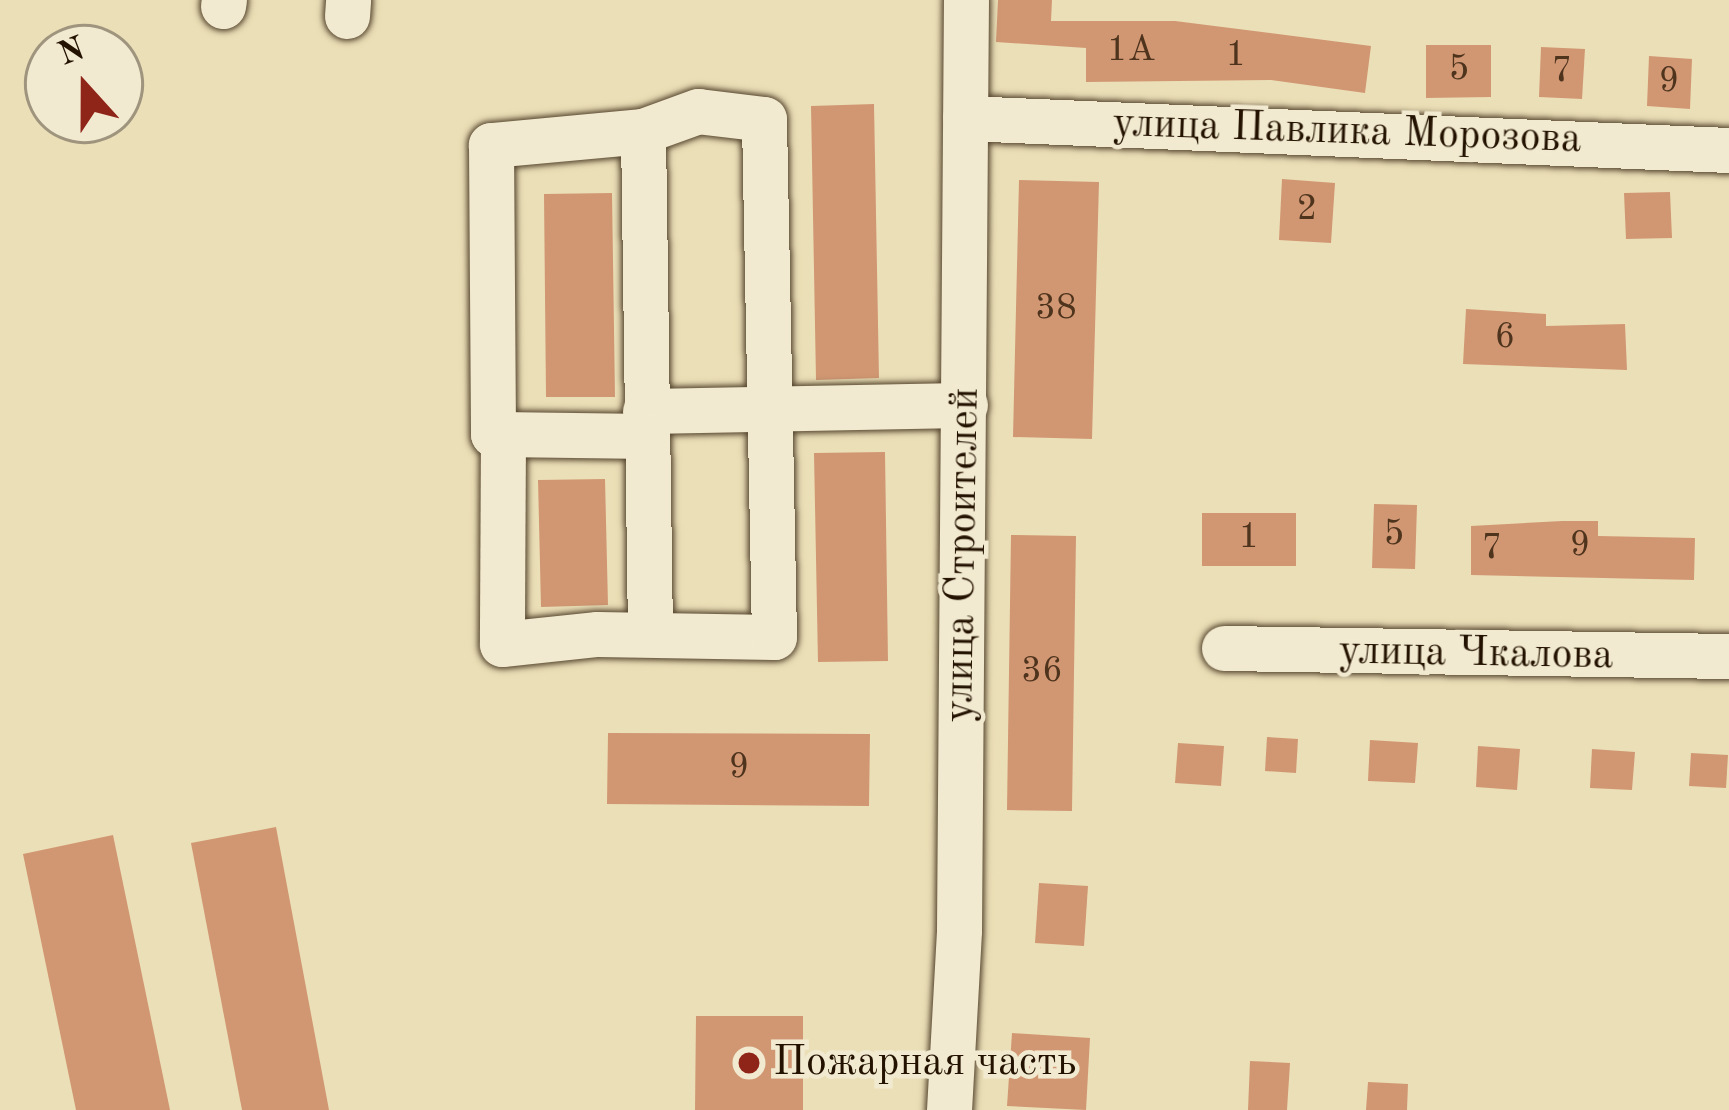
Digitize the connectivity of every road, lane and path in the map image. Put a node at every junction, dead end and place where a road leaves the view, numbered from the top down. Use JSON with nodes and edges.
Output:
{"nodes":[{"id":1,"x":966,"y":0,"type":"edge"},
{"id":2,"x":965,"y":118,"type":"junction"},
{"id":3,"x":643,"y":131,"type":"junction"},
{"id":4,"x":1729,"y":150,"type":"edge"},
{"id":5,"x":964,"y":404,"type":"junction"},
{"id":6,"x":776,"y":410,"type":"junction"},
{"id":7,"x":645,"y":423,"type":"junction"},
{"id":8,"x":503,"y":434,"type":"junction"},
{"id":9,"x":650,"y":633,"type":"junction"},
{"id":10,"x":1224,"y":648,"type":"dead end"},
{"id":11,"x":1729,"y":656,"type":"edge"},
{"id":12,"x":949,"y":1110,"type":"edge"}],
"edges":[{"from":1,"to":2,"type":"street","name":"улица Строителей"},
{"from":2,"to":4,"type":"street","name":"улица Павлика Морозова"},
{"from":2,"to":5,"type":"street","name":"улица Строителей"},
{"from":3,"to":6,"type":"street"},
{"from":3,"to":7,"type":"street"},
{"from":3,"to":8,"type":"street"},
{"from":5,"to":6,"type":"street"},
{"from":5,"to":12,"type":"street","name":"улица Строителей"},
{"from":6,"to":7,"type":"street"},
{"from":6,"to":9,"type":"street"},
{"from":7,"to":8,"type":"street"},
{"from":7,"to":9,"type":"street"},
{"from":8,"to":9,"type":"street"},
{"from":10,"to":11,"type":"street","name":"улица Чкалова"}]}
